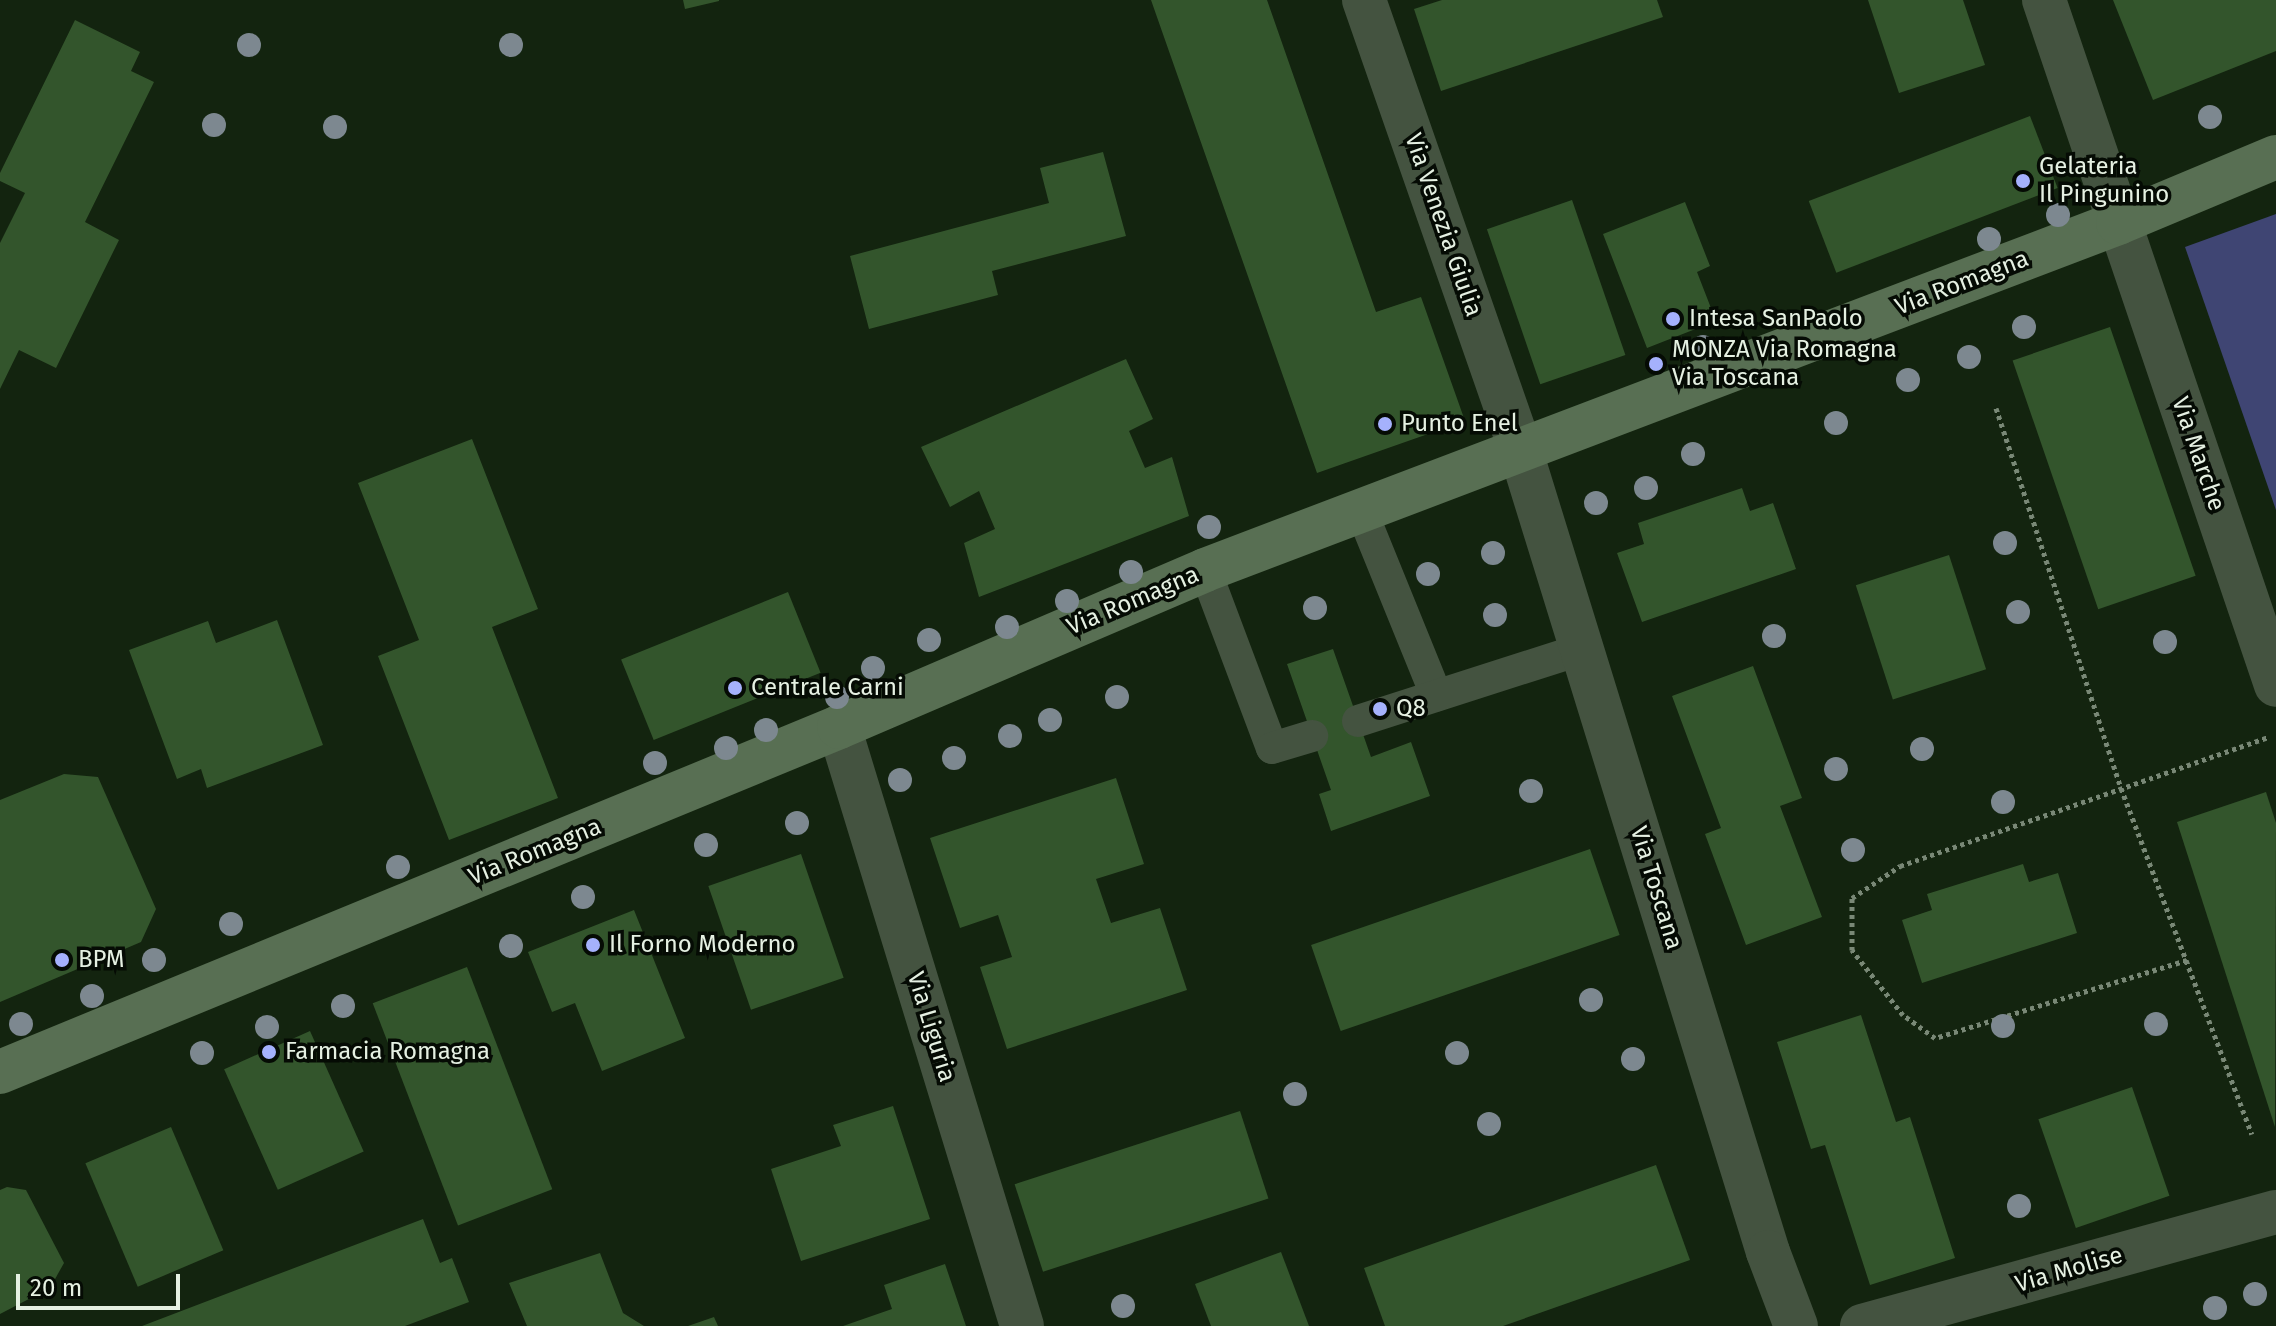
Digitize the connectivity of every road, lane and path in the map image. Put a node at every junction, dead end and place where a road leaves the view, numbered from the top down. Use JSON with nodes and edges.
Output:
{"nodes":[{"id":1,"x":1364,"y":0,"type":"edge"},
{"id":2,"x":2044,"y":0,"type":"edge"},
{"id":3,"x":2276,"y":157,"type":"edge"},
{"id":4,"x":2118,"y":223,"type":"junction"},
{"id":5,"x":1996,"y":408,"type":"dead end"},
{"id":6,"x":1520,"y":449,"type":"junction"},
{"id":7,"x":1361,"y":510,"type":"junction"},
{"id":8,"x":1205,"y":570,"type":"junction"},
{"id":9,"x":1582,"y":649,"type":"junction"},
{"id":10,"x":2276,"y":685,"type":"edge"},
{"id":11,"x":1436,"y":695,"type":"junction"},
{"id":12,"x":1358,"y":721,"type":"dead end"},
{"id":13,"x":839,"y":727,"type":"junction"},
{"id":14,"x":2276,"y":734,"type":"edge"},
{"id":15,"x":1312,"y":736,"type":"dead end"},
{"id":16,"x":2121,"y":788,"type":"junction"},
{"id":17,"x":2187,"y":960,"type":"junction"},
{"id":18,"x":0,"y":1072,"type":"edge"},
{"id":19,"x":2252,"y":1134,"type":"dead end"},
{"id":20,"x":2276,"y":1212,"type":"edge"},
{"id":21,"x":1022,"y":1326,"type":"edge"},
{"id":22,"x":1796,"y":1326,"type":"edge"},
{"id":23,"x":1862,"y":1326,"type":"edge"}],
"edges":[{"from":1,"to":6,"type":"street","name":"Via Venezia Giulia"},
{"from":2,"to":4,"type":"street","name":"Via Marche"},
{"from":3,"to":4,"type":"street","name":"Via Romagna"},
{"from":4,"to":6,"type":"street","name":"Via Romagna"},
{"from":4,"to":10,"type":"street","name":"Via Marche"},
{"from":5,"to":16,"type":"path"},
{"from":6,"to":7,"type":"street","name":"Via Romagna"},
{"from":6,"to":9,"type":"street","name":"Via Toscana"},
{"from":7,"to":8,"type":"street","name":"Via Romagna"},
{"from":7,"to":11,"type":"lane"},
{"from":8,"to":13,"type":"street","name":"Via Romagna"},
{"from":8,"to":15,"type":"lane"},
{"from":9,"to":11,"type":"lane"},
{"from":9,"to":22,"type":"street","name":"Via Toscana"},
{"from":11,"to":12,"type":"lane"},
{"from":13,"to":18,"type":"street","name":"Via Romagna"},
{"from":13,"to":21,"type":"street","name":"Via Liguria"},
{"from":14,"to":16,"type":"path"},
{"from":16,"to":17,"type":"path"},
{"from":16,"to":17,"type":"path"},
{"from":17,"to":19,"type":"path"},
{"from":20,"to":23,"type":"street","name":"Via Molise"}]}
